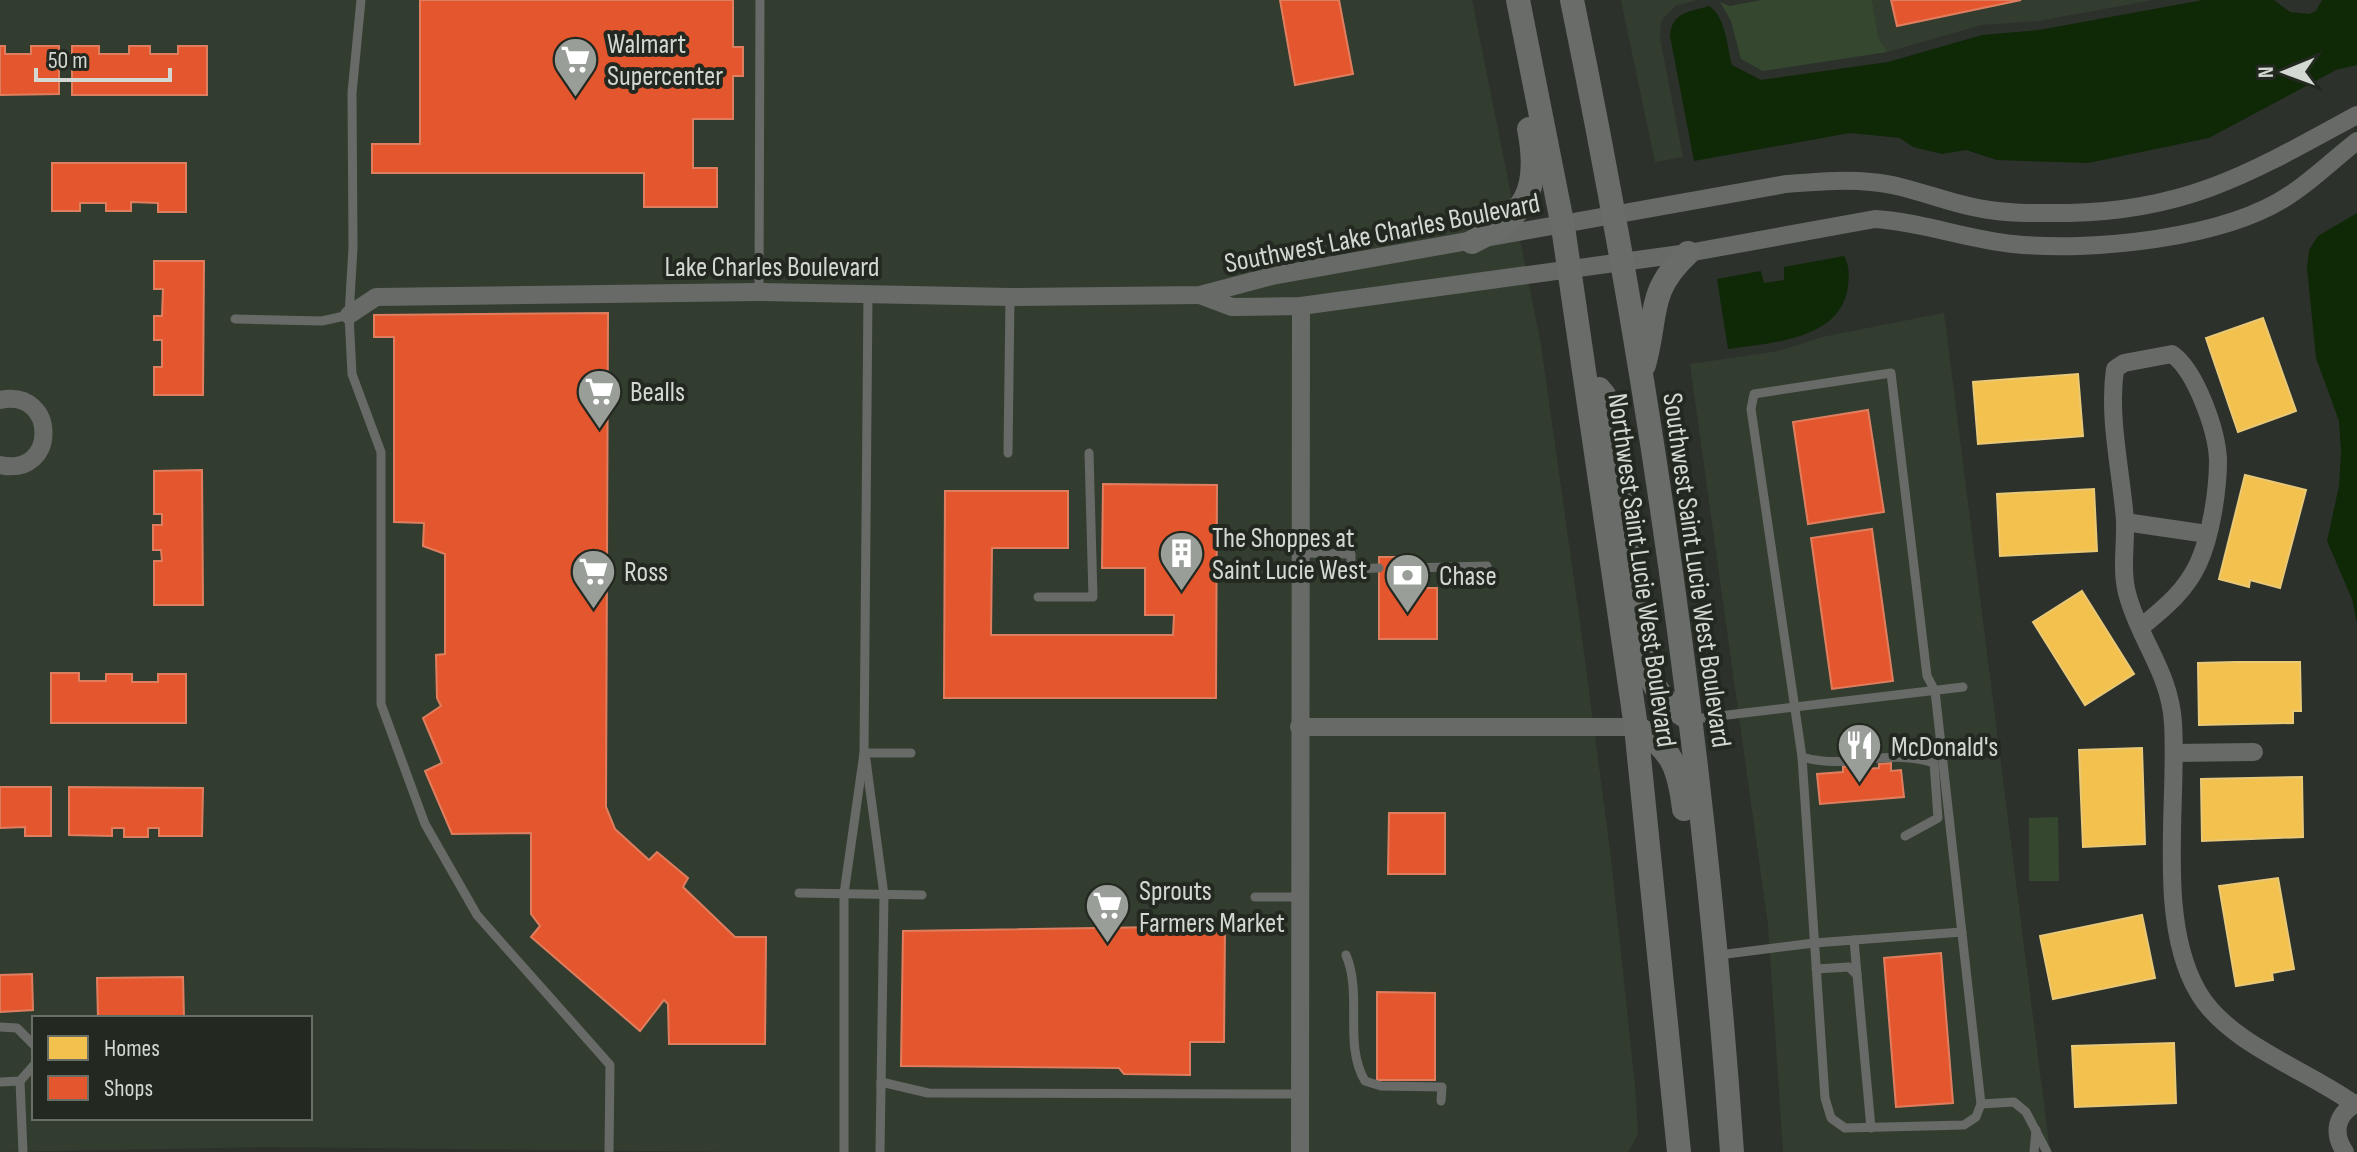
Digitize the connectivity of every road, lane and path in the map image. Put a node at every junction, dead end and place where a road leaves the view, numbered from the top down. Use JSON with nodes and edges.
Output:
{"nodes":[{"id":1,"x":361,"y":0,"type":"edge"},
{"id":2,"x":760,"y":0,"type":"edge"},
{"id":3,"x":1515,"y":0,"type":"edge"},
{"id":4,"x":1572,"y":0,"type":"edge"},
{"id":5,"x":2357,"y":115,"type":"edge"},
{"id":6,"x":2357,"y":141,"type":"edge"},
{"id":7,"x":1615,"y":216,"type":"junction"},
{"id":8,"x":1563,"y":227,"type":"junction"},
{"id":9,"x":1472,"y":242,"type":"junction"},
{"id":10,"x":1688,"y":253,"type":"junction"},
{"id":11,"x":1623,"y":263,"type":"junction"},
{"id":12,"x":1570,"y":269,"type":"junction"},
{"id":13,"x":759,"y":292,"type":"junction"},
{"id":14,"x":868,"y":293,"type":"junction"},
{"id":15,"x":1200,"y":295,"type":"junction"},
{"id":16,"x":1010,"y":297,"type":"junction"},
{"id":17,"x":1301,"y":306,"type":"junction"},
{"id":18,"x":349,"y":315,"type":"junction"},
{"id":19,"x":235,"y":319,"type":"dead end"},
{"id":20,"x":1585,"y":372,"type":"junction"},
{"id":21,"x":1641,"y":379,"type":"junction"},
{"id":22,"x":0,"y":400,"type":"edge"},
{"id":23,"x":1008,"y":453,"type":"dead end"},
{"id":24,"x":1089,"y":453,"type":"dead end"},
{"id":25,"x":0,"y":465,"type":"edge"},
{"id":26,"x":2125,"y":522,"type":"junction"},
{"id":27,"x":2207,"y":534,"type":"junction"},
{"id":28,"x":1300,"y":553,"type":"junction"},
{"id":29,"x":1487,"y":566,"type":"dead end"},
{"id":30,"x":1379,"y":568,"type":"dead end"},
{"id":31,"x":1410,"y":568,"type":"dead end"},
{"id":32,"x":1038,"y":597,"type":"dead end"},
{"id":33,"x":2140,"y":628,"type":"junction"},
{"id":34,"x":1963,"y":687,"type":"dead end"},
{"id":35,"x":1935,"y":691,"type":"junction"},
{"id":36,"x":1796,"y":709,"type":"junction"},
{"id":37,"x":1690,"y":719,"type":"junction"},
{"id":38,"x":1299,"y":727,"type":"junction"},
{"id":39,"x":1636,"y":727,"type":"junction"},
{"id":40,"x":2254,"y":752,"type":"dead end"},
{"id":41,"x":864,"y":753,"type":"junction"},
{"id":42,"x":911,"y":753,"type":"dead end"},
{"id":43,"x":2174,"y":753,"type":"junction"},
{"id":44,"x":1802,"y":757,"type":"junction"},
{"id":45,"x":1905,"y":836,"type":"dead end"},
{"id":46,"x":799,"y":893,"type":"dead end"},
{"id":47,"x":844,"y":894,"type":"junction"},
{"id":48,"x":884,"y":895,"type":"junction"},
{"id":49,"x":922,"y":895,"type":"dead end"},
{"id":50,"x":1255,"y":897,"type":"dead end"},
{"id":51,"x":1299,"y":897,"type":"junction"},
{"id":52,"x":1962,"y":932,"type":"junction"},
{"id":53,"x":1854,"y":940,"type":"junction"},
{"id":54,"x":1814,"y":943,"type":"junction"},
{"id":55,"x":1346,"y":955,"type":"dead end"},
{"id":56,"x":1714,"y":955,"type":"junction"},
{"id":57,"x":1816,"y":969,"type":"junction"},
{"id":58,"x":1857,"y":975,"type":"junction"},
{"id":59,"x":0,"y":1027,"type":"edge"},
{"id":60,"x":32,"y":1043,"type":"edge"},
{"id":61,"x":32,"y":1067,"type":"edge"},
{"id":62,"x":1726,"y":1071,"type":"junction"},
{"id":63,"x":20,"y":1081,"type":"junction"},
{"id":64,"x":0,"y":1082,"type":"edge"},
{"id":65,"x":881,"y":1084,"type":"junction"},
{"id":66,"x":1299,"y":1094,"type":"junction"},
{"id":67,"x":1441,"y":1101,"type":"dead end"},
{"id":68,"x":1981,"y":1104,"type":"junction"},
{"id":69,"x":2356,"y":1104,"type":"edge"},
{"id":70,"x":2036,"y":1127,"type":"junction"},
{"id":71,"x":1871,"y":1128,"type":"junction"},
{"id":72,"x":2337,"y":1133,"type":"junction"},
{"id":73,"x":23,"y":1152,"type":"edge"},
{"id":74,"x":609,"y":1152,"type":"edge"},
{"id":75,"x":844,"y":1152,"type":"edge"},
{"id":76,"x":880,"y":1152,"type":"edge"},
{"id":77,"x":1300,"y":1152,"type":"edge"},
{"id":78,"x":1679,"y":1152,"type":"edge"},
{"id":79,"x":1732,"y":1152,"type":"edge"},
{"id":80,"x":2034,"y":1152,"type":"edge"},
{"id":81,"x":2047,"y":1152,"type":"edge"},
{"id":82,"x":2327,"y":1152,"type":"edge"},
{"id":83,"x":2345,"y":1152,"type":"edge"}],
"edges":[{"from":1,"to":18,"type":"lane"},
{"from":2,"to":13,"type":"lane"},
{"from":3,"to":8,"type":"main road","name":"Northwest Saint Lucie West Boulevard"},
{"from":3,"to":9,"type":"main road"},
{"from":4,"to":7,"type":"main road","name":"Southwest Saint Lucie West Boulevard"},
{"from":5,"to":7,"type":"street","name":"Southwest Lake Charles Boulevard"},
{"from":6,"to":10,"type":"street","name":"Southwest Lake Charles Boulevard"},
{"from":7,"to":8,"type":"street","name":"Southwest Lake Charles Boulevard"},
{"from":7,"to":11,"type":"main road","name":"Southwest Saint Lucie West Boulevard"},
{"from":8,"to":9,"type":"street","name":"Southwest Lake Charles Boulevard"},
{"from":8,"to":12,"type":"main road","name":"Northwest Saint Lucie West Boulevard"},
{"from":9,"to":15,"type":"street","name":"Southwest Lake Charles Boulevard"},
{"from":10,"to":11,"type":"street","name":"Southwest Lake Charles Boulevard"},
{"from":10,"to":21,"type":"main road"},
{"from":11,"to":12,"type":"street","name":"Southwest Lake Charles Boulevard"},
{"from":11,"to":21,"type":"main road","name":"Southwest Saint Lucie West Boulevard"},
{"from":12,"to":17,"type":"street","name":"Southwest Lake Charles Boulevard"},
{"from":12,"to":20,"type":"main road","name":"Northwest Saint Lucie West Boulevard"},
{"from":13,"to":14,"type":"street","name":"Lake Charles Boulevard"},
{"from":13,"to":18,"type":"street","name":"Lake Charles Boulevard"},
{"from":14,"to":16,"type":"street","name":"Lake Charles Boulevard"},
{"from":14,"to":41,"type":"lane"},
{"from":15,"to":16,"type":"street","name":"Lake Charles Boulevard"},
{"from":15,"to":17,"type":"street","name":"Southwest Lake Charles Boulevard"},
{"from":16,"to":23,"type":"lane"},
{"from":17,"to":28,"type":"street"},
{"from":18,"to":19,"type":"lane"},
{"from":18,"to":74,"type":"lane"},
{"from":20,"to":37,"type":"main road"},
{"from":20,"to":39,"type":"main road","name":"Northwest Saint Lucie West Boulevard"},
{"from":21,"to":37,"type":"main road","name":"Southwest Saint Lucie West Boulevard"},
{"from":22,"to":25,"type":"street"},
{"from":24,"to":32,"type":"lane"},
{"from":26,"to":27,"type":"street"},
{"from":26,"to":27,"type":"street"},
{"from":26,"to":33,"type":"street"},
{"from":27,"to":33,"type":"street"},
{"from":28,"to":30,"type":"lane"},
{"from":28,"to":38,"type":"street"},
{"from":29,"to":31,"type":"lane"},
{"from":33,"to":43,"type":"street"},
{"from":34,"to":35,"type":"lane"},
{"from":35,"to":36,"type":"lane"},
{"from":35,"to":36,"type":"lane"},
{"from":35,"to":52,"type":"lane"},
{"from":36,"to":37,"type":"lane"},
{"from":36,"to":44,"type":"lane"},
{"from":37,"to":56,"type":"main road","name":"Southwest Saint Lucie West Boulevard"},
{"from":38,"to":39,"type":"street"},
{"from":38,"to":51,"type":"street"},
{"from":39,"to":62,"type":"main road"},
{"from":39,"to":78,"type":"main road","name":"Northwest Saint Lucie West Boulevard"},
{"from":40,"to":43,"type":"street"},
{"from":41,"to":42,"type":"lane"},
{"from":41,"to":47,"type":"lane"},
{"from":41,"to":48,"type":"lane"},
{"from":43,"to":69,"type":"street"},
{"from":44,"to":45,"type":"lane"},
{"from":44,"to":54,"type":"lane"},
{"from":46,"to":47,"type":"lane"},
{"from":47,"to":48,"type":"lane"},
{"from":47,"to":75,"type":"lane"},
{"from":48,"to":49,"type":"lane"},
{"from":48,"to":65,"type":"lane"},
{"from":50,"to":51,"type":"lane"},
{"from":51,"to":66,"type":"street"},
{"from":52,"to":53,"type":"lane"},
{"from":52,"to":68,"type":"lane"},
{"from":53,"to":54,"type":"lane"},
{"from":53,"to":58,"type":"lane"},
{"from":54,"to":56,"type":"lane"},
{"from":54,"to":57,"type":"lane"},
{"from":55,"to":67,"type":"lane"},
{"from":56,"to":62,"type":"main road","name":"Southwest Saint Lucie West Boulevard"},
{"from":57,"to":58,"type":"lane"},
{"from":57,"to":71,"type":"lane"},
{"from":58,"to":71,"type":"lane"},
{"from":59,"to":60,"type":"lane"},
{"from":61,"to":63,"type":"lane"},
{"from":62,"to":79,"type":"main road","name":"Southwest Saint Lucie West Boulevard"},
{"from":63,"to":64,"type":"lane"},
{"from":63,"to":73,"type":"lane"},
{"from":65,"to":66,"type":"lane"},
{"from":65,"to":76,"type":"lane"},
{"from":66,"to":77,"type":"street"},
{"from":68,"to":70,"type":"lane"},
{"from":68,"to":71,"type":"lane"},
{"from":69,"to":72,"type":"street"},
{"from":70,"to":80,"type":"lane"},
{"from":70,"to":81,"type":"lane"},
{"from":72,"to":82,"type":"street"},
{"from":72,"to":83,"type":"street"}]}
